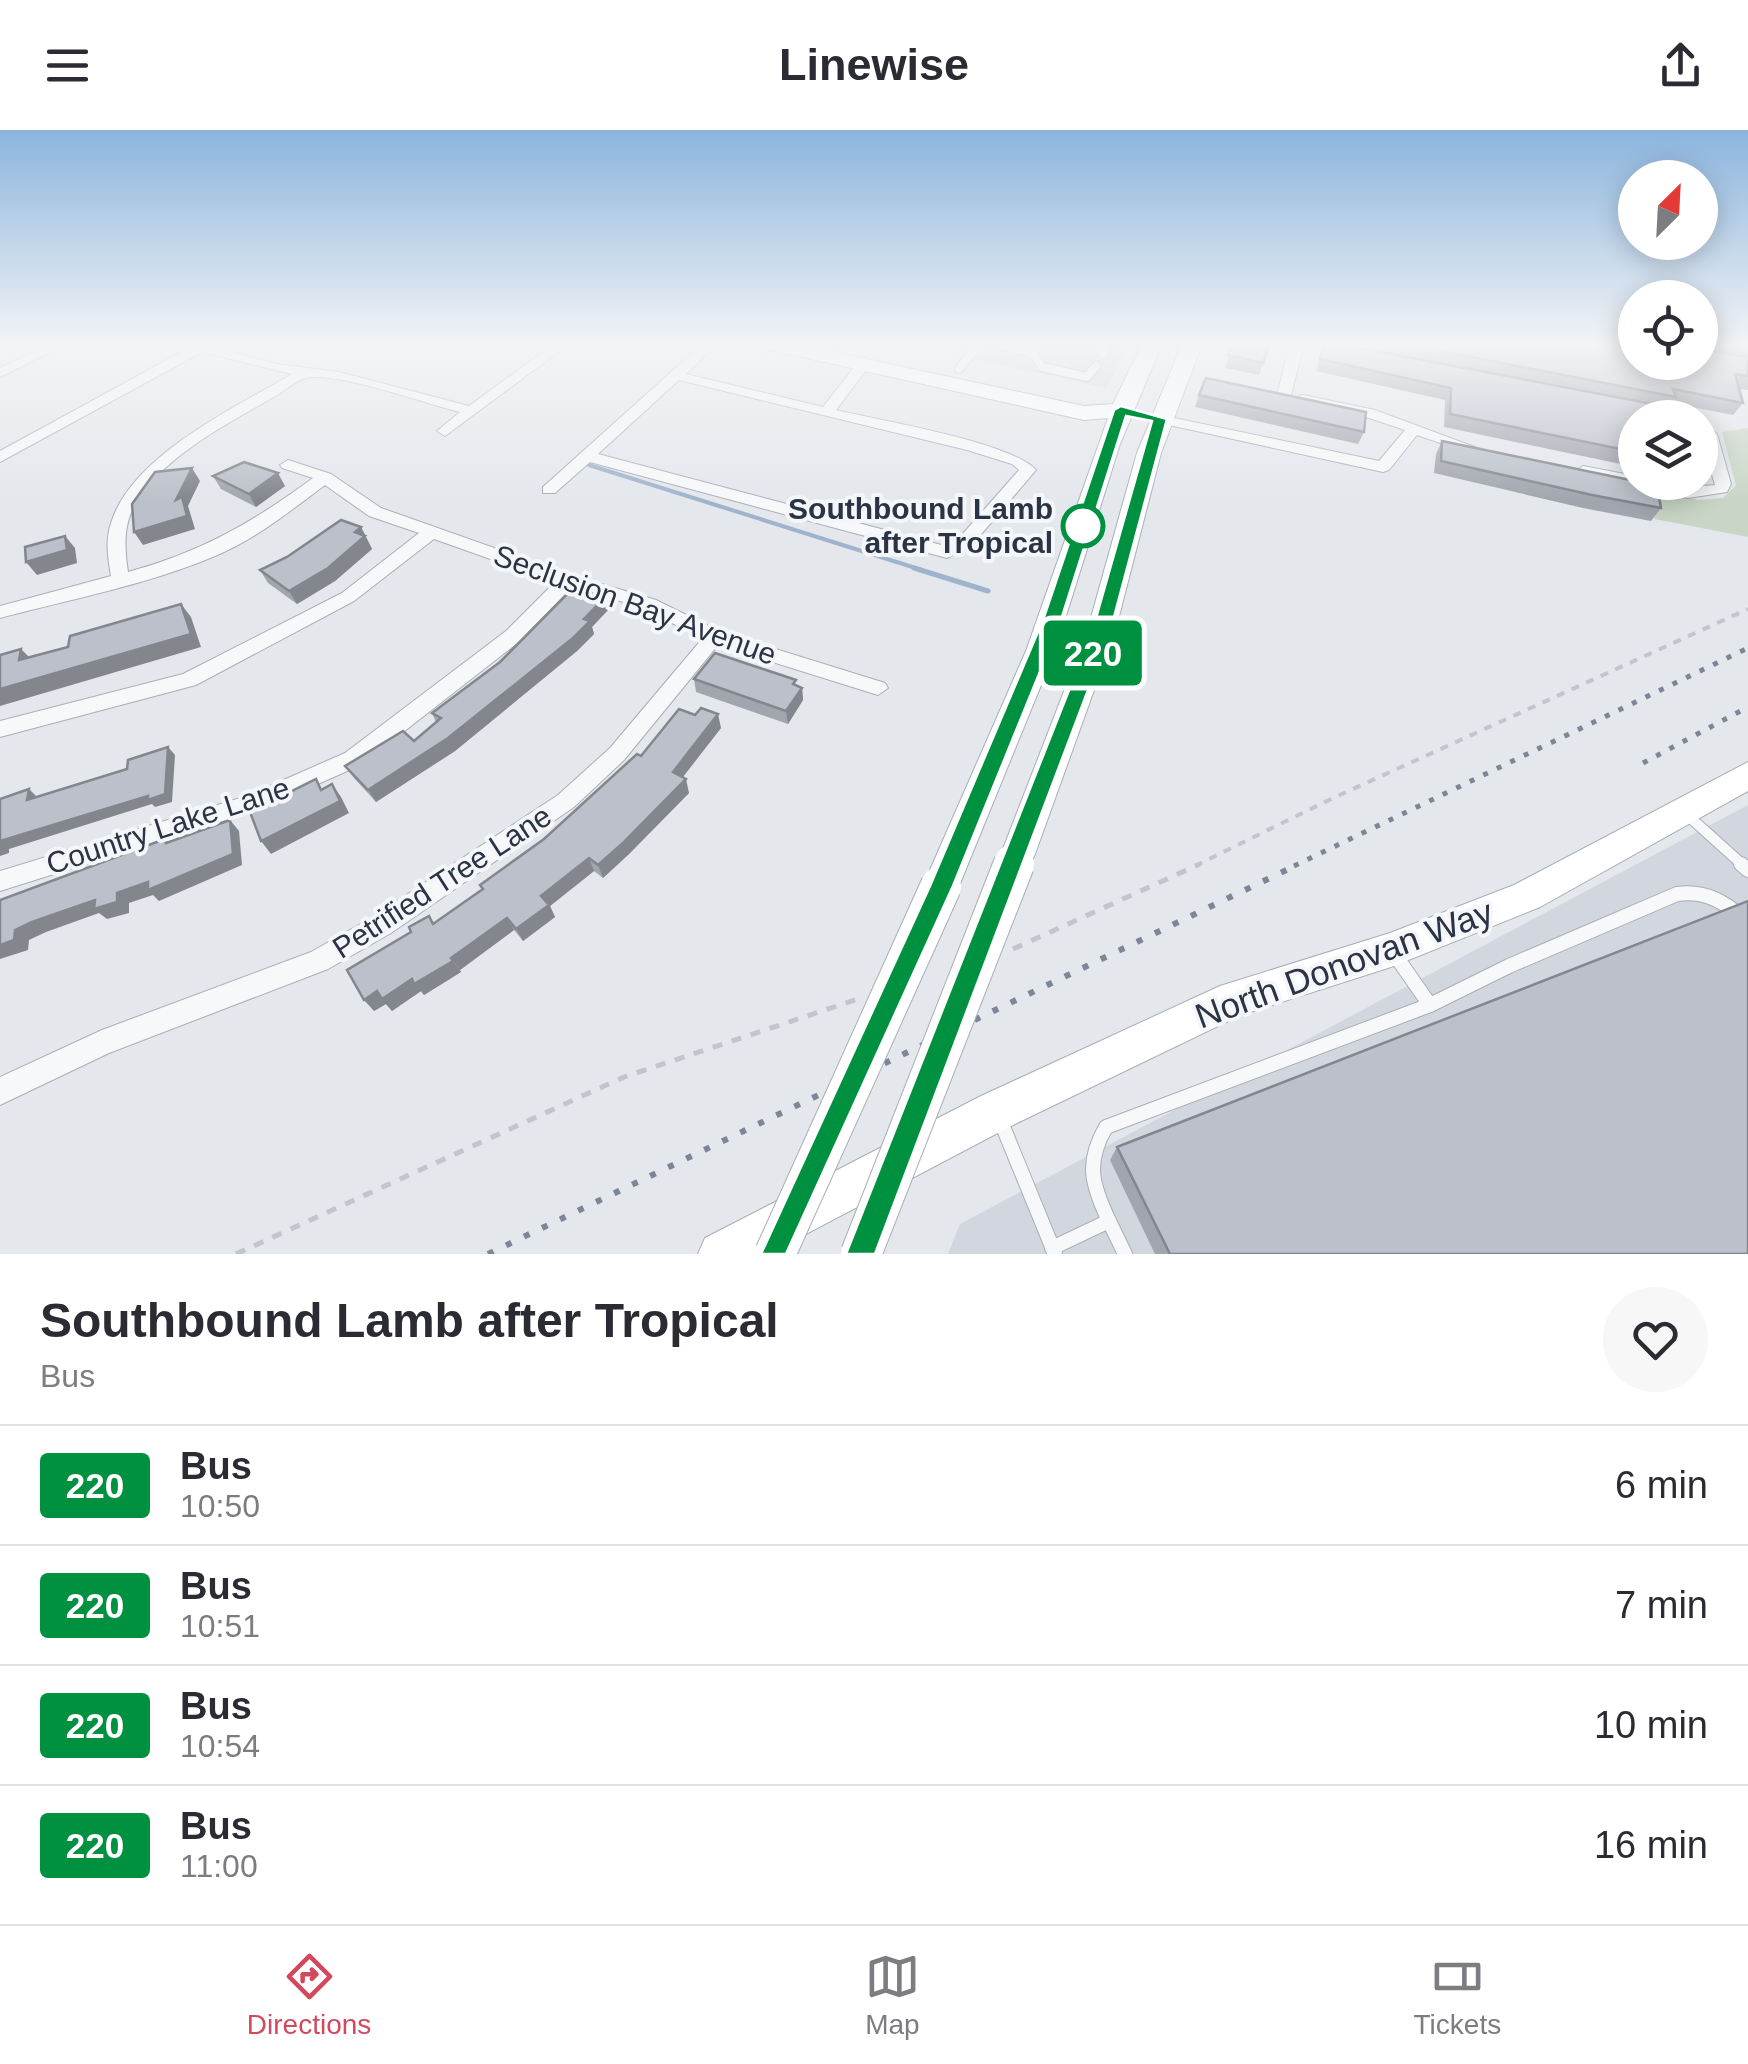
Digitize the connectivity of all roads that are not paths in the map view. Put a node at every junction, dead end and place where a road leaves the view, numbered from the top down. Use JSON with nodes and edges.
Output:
{"nodes":[{"id":1,"x":105,"y":396,"type":"edge"},
{"id":2,"x":267,"y":396,"type":"edge"},
{"id":3,"x":417,"y":396,"type":"edge"},
{"id":4,"x":491,"y":396,"type":"edge"},
{"id":5,"x":651,"y":396,"type":"edge"},
{"id":6,"x":762,"y":396,"type":"edge"},
{"id":7,"x":838,"y":396,"type":"edge"},
{"id":8,"x":1010,"y":396,"type":"edge"},
{"id":9,"x":1084,"y":396,"type":"edge"},
{"id":10,"x":1127,"y":396,"type":"edge"},
{"id":11,"x":1170,"y":396,"type":"edge"},
{"id":12,"x":1290,"y":396,"type":"edge"},
{"id":13,"x":1121,"y":410,"type":"junction"},
{"id":14,"x":472,"y":411,"type":"junction"},
{"id":15,"x":826,"y":412,"type":"junction"},
{"id":16,"x":1160,"y":419,"type":"junction"},
{"id":17,"x":1414,"y":430,"type":"junction"},
{"id":18,"x":445,"y":432,"type":"dead end"},
{"id":19,"x":1488,"y":452,"type":"edge"},
{"id":20,"x":0,"y":456,"type":"edge"},
{"id":21,"x":587,"y":456,"type":"junction"},
{"id":22,"x":288,"y":465,"type":"dead end"},
{"id":23,"x":1718,"y":466,"type":"edge"},
{"id":24,"x":1566,"y":468,"type":"edge"},
{"id":25,"x":325,"y":477,"type":"junction"},
{"id":26,"x":1618,"y":478,"type":"edge"},
{"id":27,"x":1718,"y":488,"type":"edge"},
{"id":28,"x":549,"y":490,"type":"dead end"},
{"id":29,"x":430,"y":533,"type":"junction"},
{"id":30,"x":120,"y":580,"type":"junction"},
{"id":31,"x":568,"y":580,"type":"junction"},
{"id":32,"x":0,"y":612,"type":"edge"},
{"id":33,"x":714,"y":636,"type":"junction"},
{"id":34,"x":878,"y":688,"type":"dead end"},
{"id":35,"x":0,"y":729,"type":"edge"},
{"id":36,"x":1748,"y":775,"type":"edge"},
{"id":37,"x":1683,"y":811,"type":"junction"},
{"id":38,"x":1748,"y":870,"type":"edge"},
{"id":39,"x":0,"y":881,"type":"edge"},
{"id":40,"x":1748,"y":922,"type":"edge"},
{"id":41,"x":1391,"y":950,"type":"junction"},
{"id":42,"x":1430,"y":1006,"type":"junction"},
{"id":43,"x":0,"y":1091,"type":"edge"},
{"id":44,"x":996,"y":1111,"type":"junction"},
{"id":45,"x":1109,"y":1222,"type":"junction"},
{"id":46,"x":1054,"y":1251,"type":"edge"},
{"id":47,"x":721,"y":1254,"type":"edge"},
{"id":48,"x":775,"y":1254,"type":"edge"},
{"id":49,"x":860,"y":1254,"type":"edge"},
{"id":50,"x":1124,"y":1254,"type":"edge"}],
"edges":[{"from":1,"to":20,"type":"street"},
{"from":2,"to":30,"type":"street"},
{"from":3,"to":14,"type":"street"},
{"from":4,"to":14,"type":"street"},
{"from":5,"to":21,"type":"street"},
{"from":6,"to":15,"type":"street"},
{"from":7,"to":15,"type":"street"},
{"from":8,"to":13,"type":"main road"},
{"from":9,"to":13,"type":"main road"},
{"from":10,"to":13,"type":"main road"},
{"from":11,"to":16,"type":"main road"},
{"from":12,"to":17,"type":"street"},
{"from":13,"to":16,"type":"main road"},
{"from":13,"to":48,"type":"main road","bridge":true},
{"from":14,"to":18,"type":"street"},
{"from":15,"to":21,"type":"street"},
{"from":16,"to":17,"type":"street"},
{"from":16,"to":49,"type":"main road","bridge":true},
{"from":17,"to":19,"type":"street"},
{"from":21,"to":28,"type":"street"},
{"from":22,"to":25,"type":"street","name":"Seclusion Bay Avenue"},
{"from":23,"to":27,"type":"street"},
{"from":24,"to":26,"type":"street"},
{"from":25,"to":29,"type":"street","name":"Seclusion Bay Avenue"},
{"from":25,"to":30,"type":"street"},
{"from":29,"to":31,"type":"street","name":"Seclusion Bay Avenue"},
{"from":29,"to":35,"type":"street"},
{"from":30,"to":32,"type":"street"},
{"from":31,"to":33,"type":"street","name":"Seclusion Bay Avenue"},
{"from":31,"to":39,"type":"street","name":"Country Lake Lane"},
{"from":33,"to":34,"type":"street","name":"Seclusion Bay Avenue"},
{"from":33,"to":43,"type":"street","name":"Petrified Tree Lane"},
{"from":36,"to":37,"type":"main road","name":"North Donovan Way"},
{"from":37,"to":38,"type":"lane"},
{"from":37,"to":41,"type":"main road","name":"North Donovan Way"},
{"from":40,"to":42,"type":"lane"},
{"from":41,"to":42,"type":"lane"},
{"from":41,"to":44,"type":"main road","name":"North Donovan Way"},
{"from":42,"to":45,"type":"lane"},
{"from":44,"to":46,"type":"lane"},
{"from":44,"to":47,"type":"main road","name":"North Donovan Way"},
{"from":45,"to":46,"type":"lane"},
{"from":45,"to":50,"type":"lane"}]}
